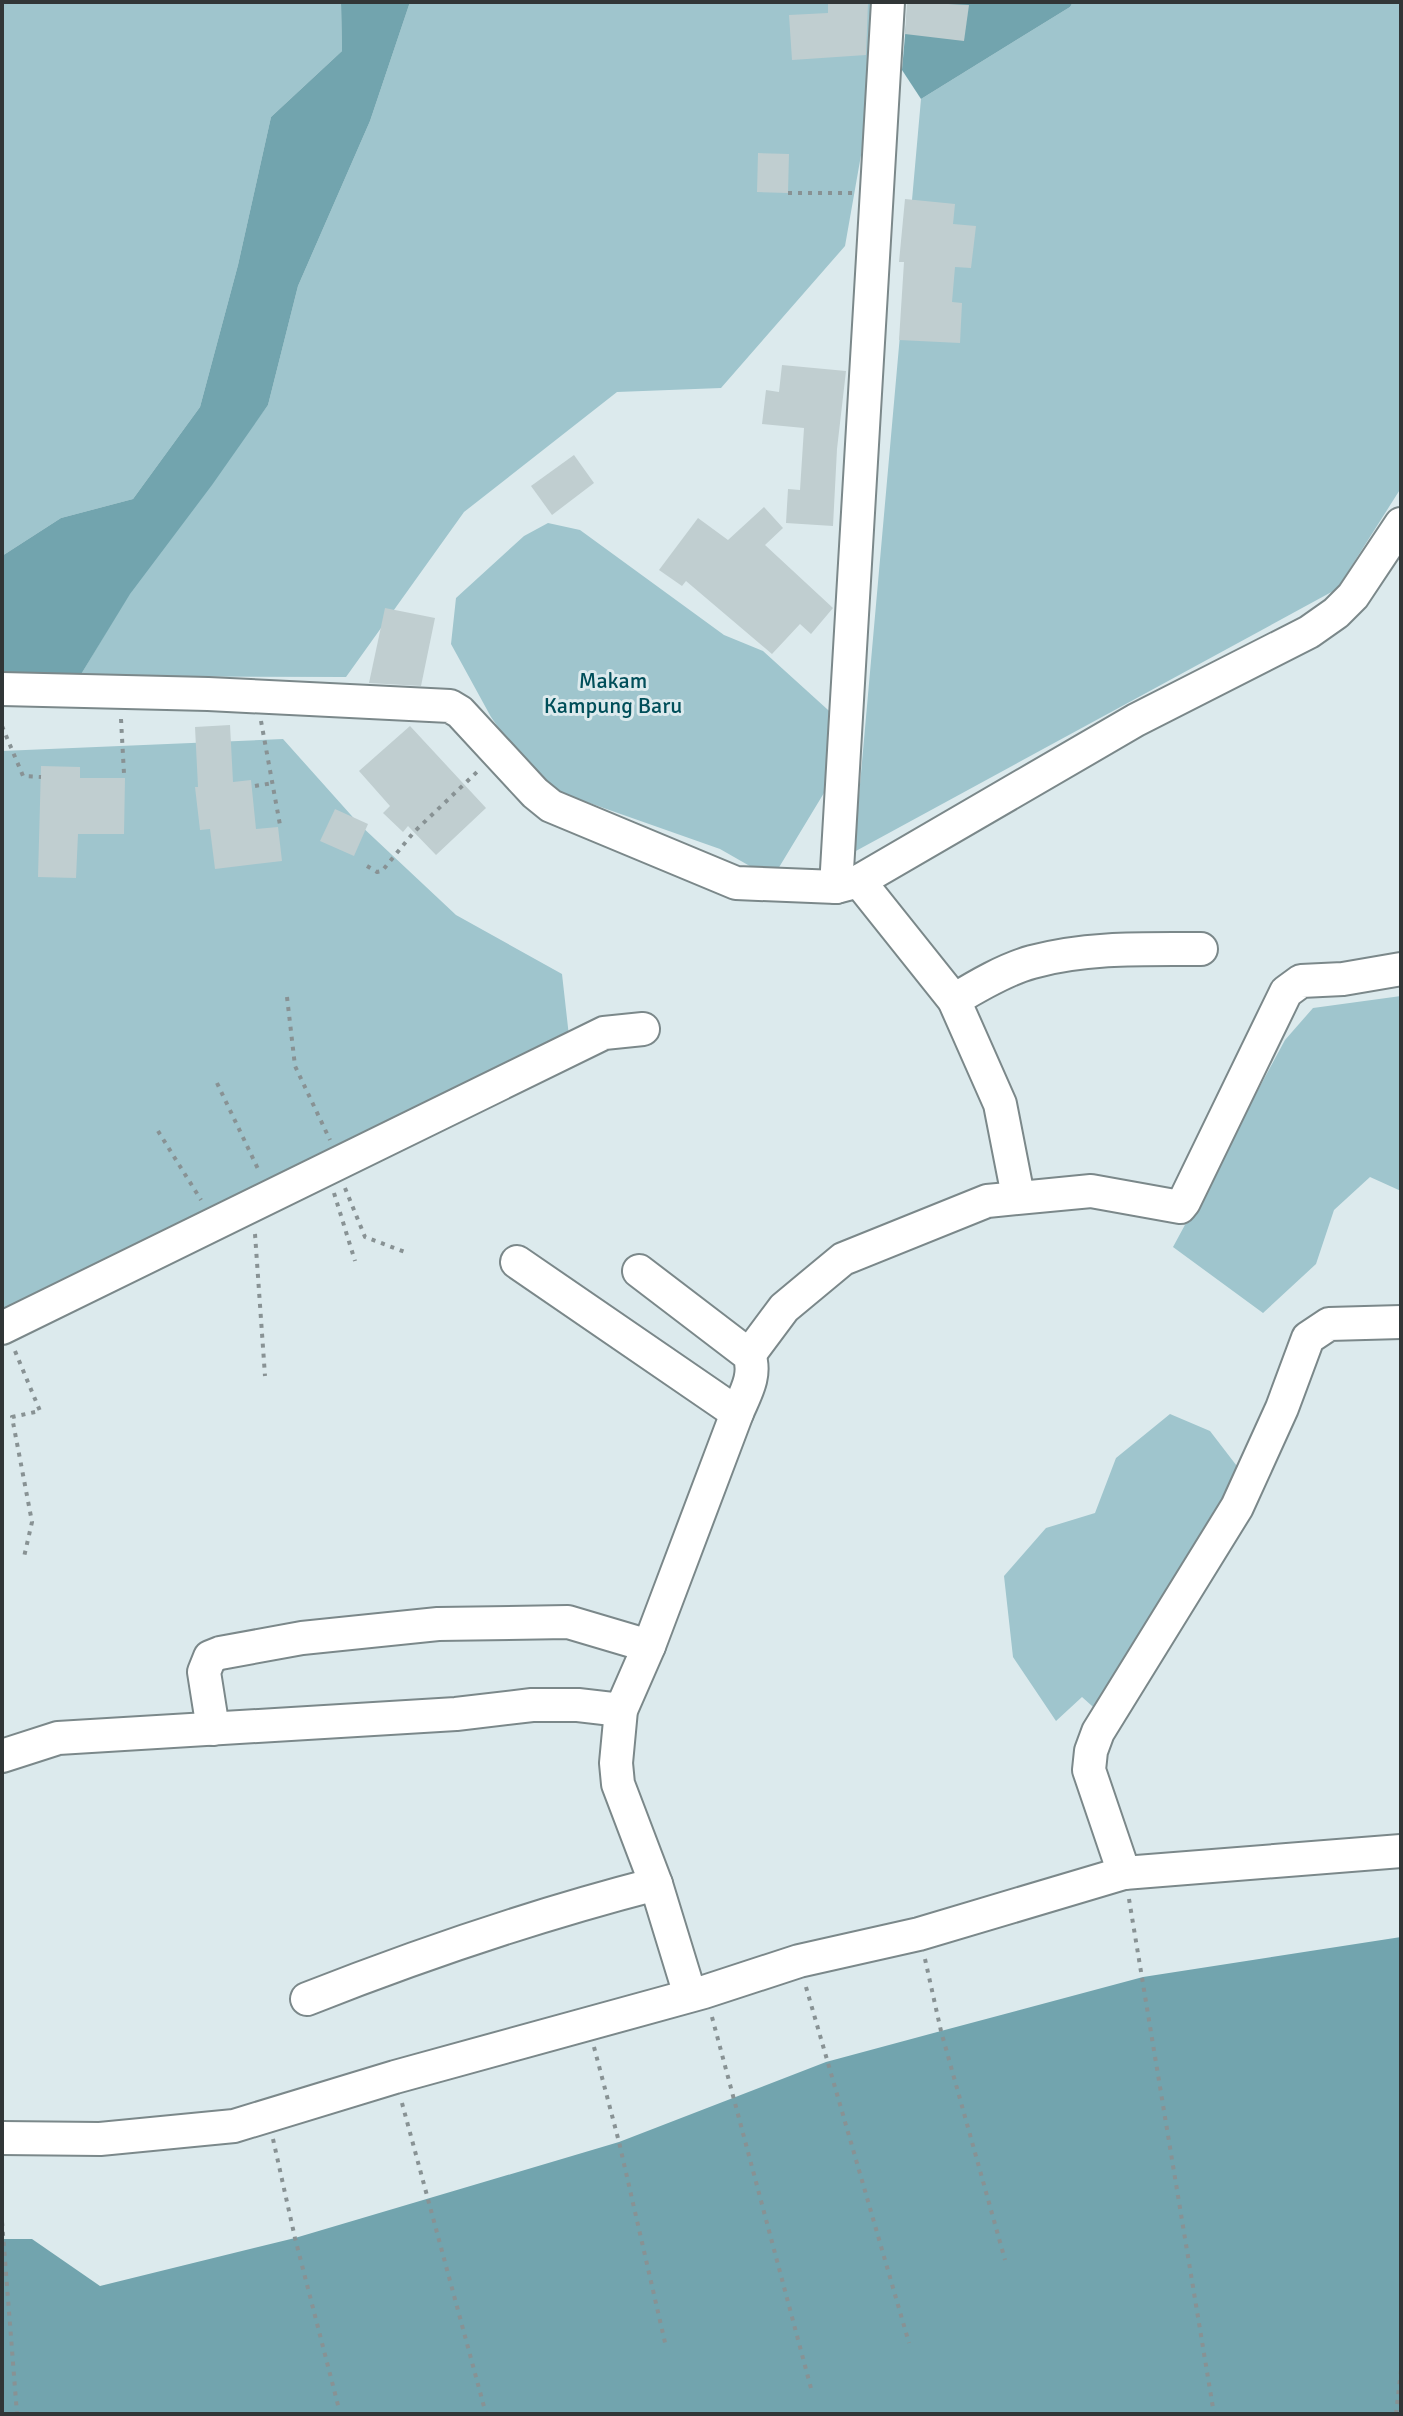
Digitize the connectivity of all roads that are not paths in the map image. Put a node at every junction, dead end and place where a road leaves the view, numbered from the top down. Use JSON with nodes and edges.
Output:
{"nodes":[{"id":1,"x":888,"y":2,"type":"edge"},
{"id":2,"x":1401,"y":524,"type":"edge"},
{"id":3,"x":2,"y":689,"type":"edge"},
{"id":4,"x":848,"y":884,"type":"junction"},
{"id":5,"x":1201,"y":949,"type":"dead end"},
{"id":6,"x":1401,"y":969,"type":"edge"},
{"id":7,"x":954,"y":1000,"type":"junction"},
{"id":8,"x":643,"y":1029,"type":"dead end"},
{"id":9,"x":1018,"y":1196,"type":"junction"},
{"id":10,"x":517,"y":1262,"type":"dead end"},
{"id":11,"x":639,"y":1271,"type":"dead end"},
{"id":12,"x":1401,"y":1322,"type":"edge"},
{"id":13,"x":4,"y":1327,"type":"edge"},
{"id":14,"x":749,"y":1355,"type":"junction"},
{"id":15,"x":737,"y":1413,"type":"junction"},
{"id":16,"x":649,"y":1646,"type":"junction"},
{"id":17,"x":621,"y":1710,"type":"junction"},
{"id":18,"x":213,"y":1729,"type":"junction"},
{"id":19,"x":2,"y":1756,"type":"edge"},
{"id":20,"x":1401,"y":1851,"type":"edge"},
{"id":21,"x":1124,"y":1873,"type":"junction"},
{"id":22,"x":656,"y":1884,"type":"junction"},
{"id":23,"x":697,"y":1994,"type":"junction"},
{"id":24,"x":307,"y":1999,"type":"dead end"},
{"id":25,"x":2,"y":2138,"type":"edge"}],
"edges":[{"from":1,"to":4,"type":"street"},
{"from":2,"to":4,"type":"street"},
{"from":3,"to":4,"type":"street"},
{"from":4,"to":7,"type":"street"},
{"from":5,"to":7,"type":"street"},
{"from":6,"to":9,"type":"street"},
{"from":7,"to":9,"type":"street"},
{"from":8,"to":13,"type":"street"},
{"from":9,"to":14,"type":"street"},
{"from":10,"to":15,"type":"street"},
{"from":11,"to":14,"type":"street"},
{"from":12,"to":21,"type":"street"},
{"from":14,"to":15,"type":"street"},
{"from":15,"to":16,"type":"street"},
{"from":16,"to":17,"type":"street"},
{"from":16,"to":18,"type":"street"},
{"from":17,"to":18,"type":"street"},
{"from":17,"to":22,"type":"street"},
{"from":18,"to":19,"type":"street"},
{"from":20,"to":21,"type":"street"},
{"from":21,"to":23,"type":"street"},
{"from":22,"to":23,"type":"street"},
{"from":22,"to":24,"type":"street"},
{"from":23,"to":25,"type":"street"}]}
